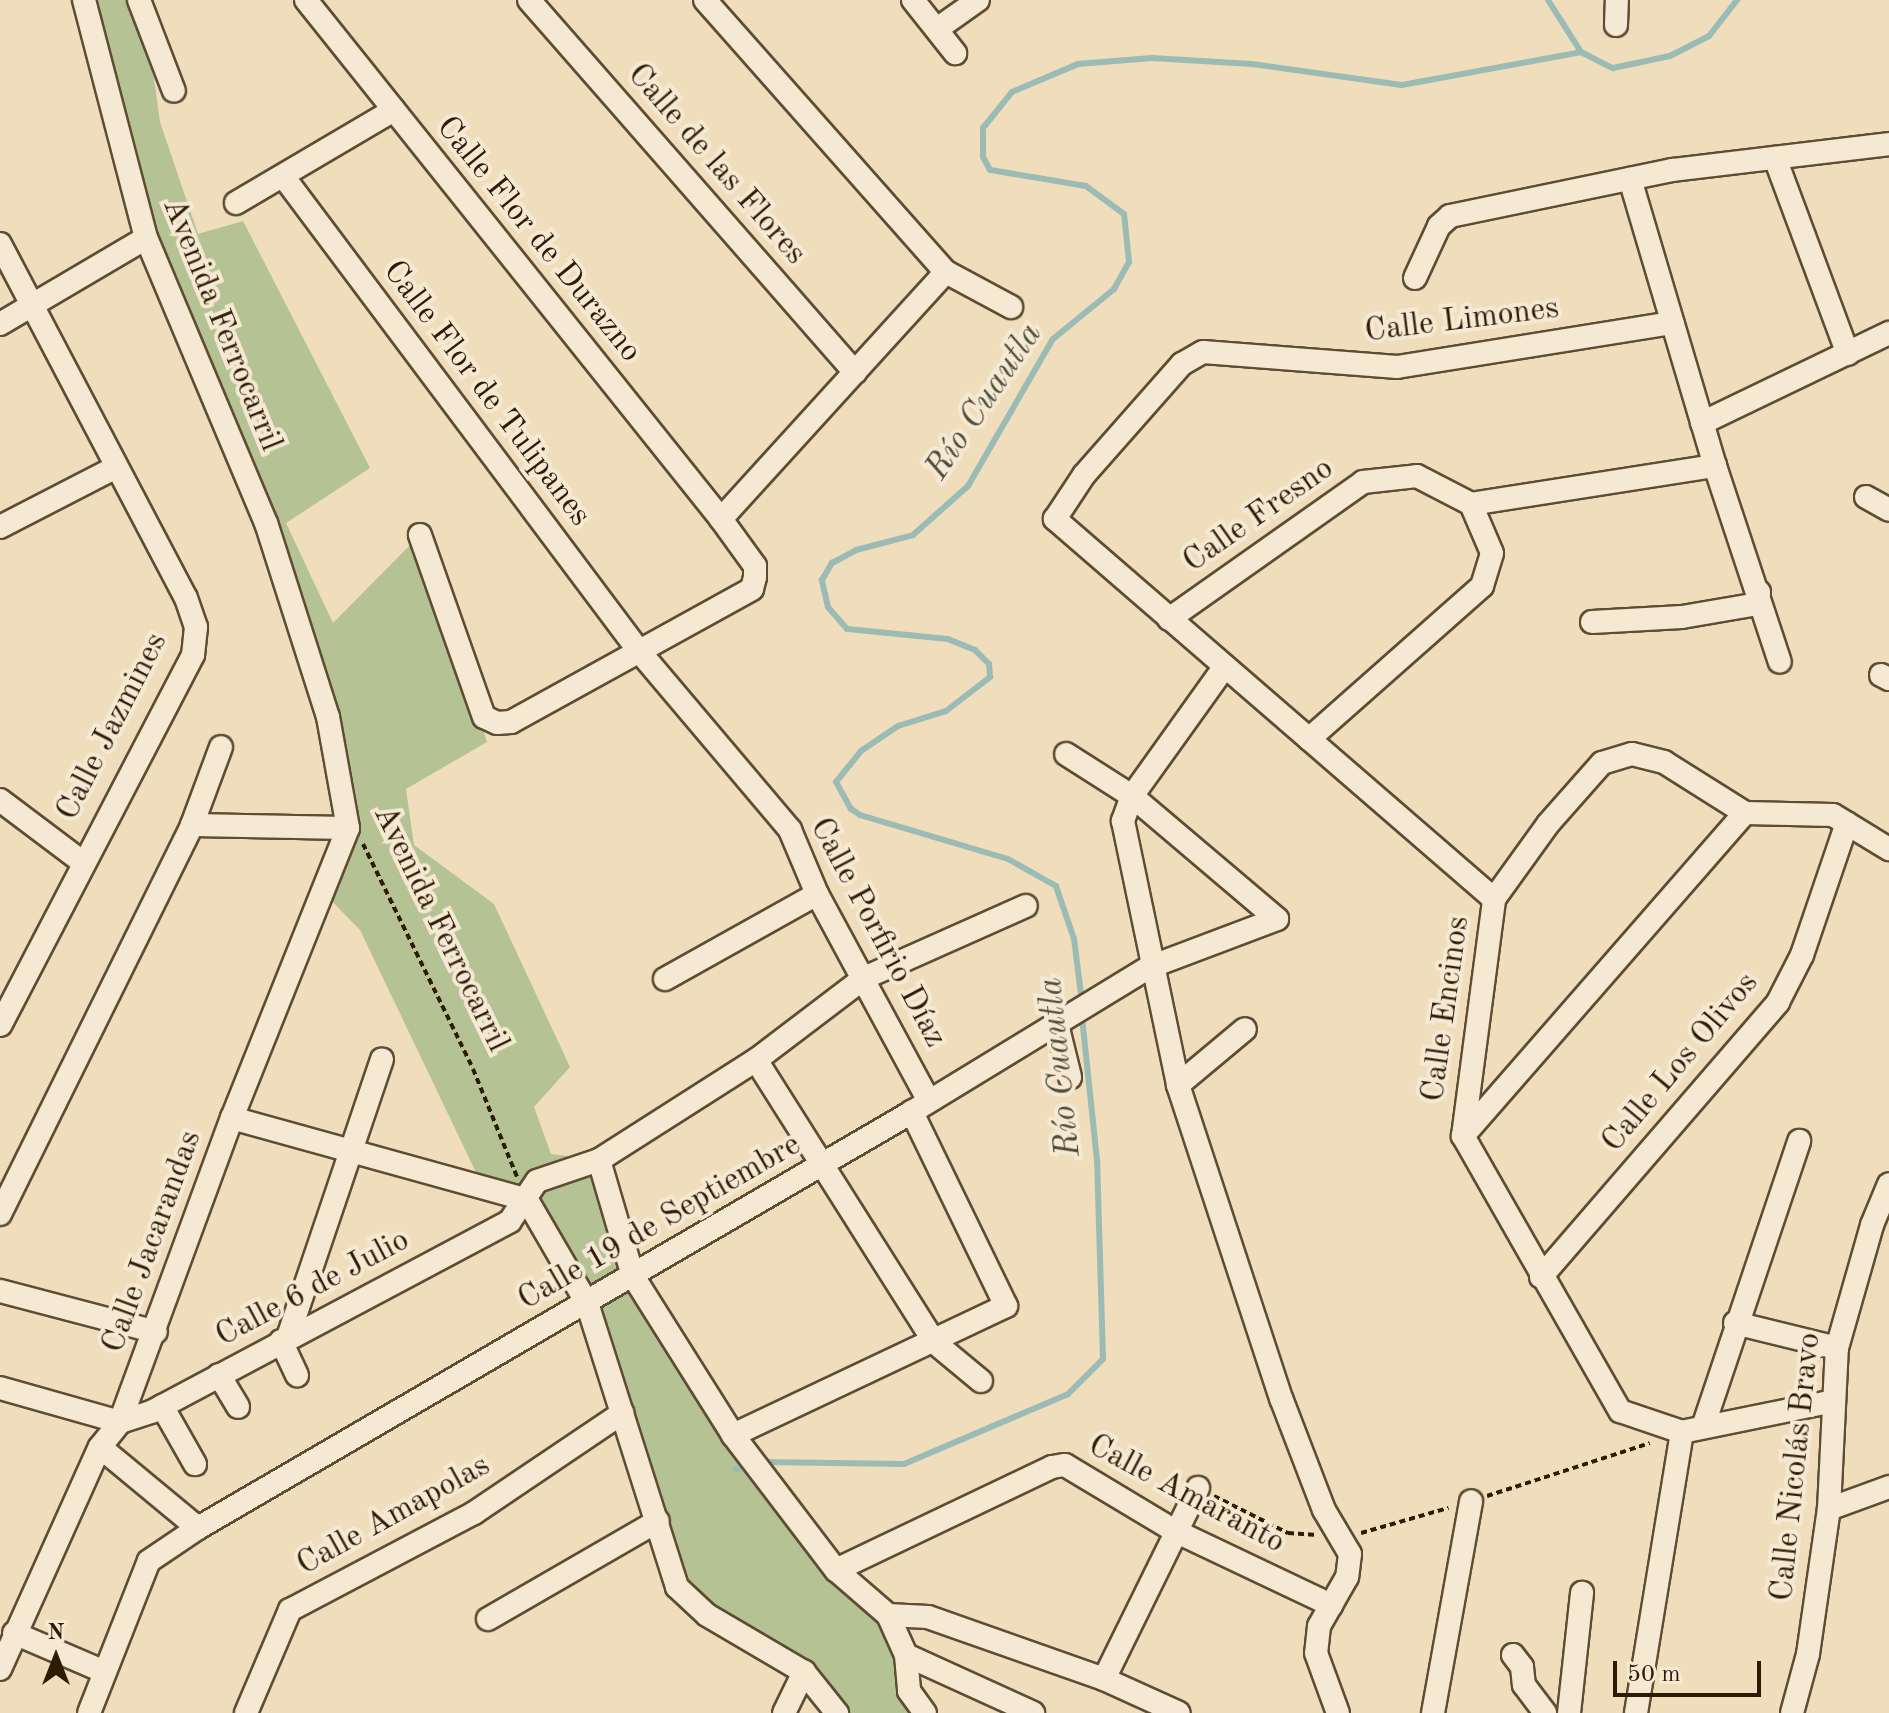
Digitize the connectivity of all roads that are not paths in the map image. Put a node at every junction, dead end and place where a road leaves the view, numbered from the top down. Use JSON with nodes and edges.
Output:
{"nodes":[{"id":1,"x":84,"y":0,"type":"edge"},
{"id":2,"x":139,"y":0,"type":"edge"},
{"id":3,"x":306,"y":0,"type":"edge"},
{"id":4,"x":529,"y":0,"type":"edge"},
{"id":5,"x":705,"y":0,"type":"edge"},
{"id":6,"x":913,"y":0,"type":"edge"},
{"id":7,"x":978,"y":0,"type":"edge"},
{"id":8,"x":1617,"y":0,"type":"edge"},
{"id":9,"x":1616,"y":25,"type":"dead end"},
{"id":10,"x":937,"y":29,"type":"junction"},
{"id":11,"x":955,"y":53,"type":"dead end"},
{"id":12,"x":174,"y":91,"type":"dead end"},
{"id":13,"x":394,"y":110,"type":"junction"},
{"id":14,"x":1889,"y":144,"type":"edge"},
{"id":15,"x":1775,"y":158,"type":"junction"},
{"id":16,"x":283,"y":176,"type":"junction"},
{"id":17,"x":1630,"y":179,"type":"junction"},
{"id":18,"x":236,"y":203,"type":"dead end"},
{"id":19,"x":146,"y":238,"type":"junction"},
{"id":20,"x":0,"y":244,"type":"edge"},
{"id":21,"x":946,"y":272,"type":"junction"},
{"id":22,"x":1415,"y":278,"type":"dead end"},
{"id":23,"x":33,"y":306,"type":"junction"},
{"id":24,"x":1011,"y":307,"type":"dead end"},
{"id":25,"x":1673,"y":323,"type":"junction"},
{"id":26,"x":0,"y":324,"type":"edge"},
{"id":27,"x":1889,"y":333,"type":"edge"},
{"id":28,"x":1848,"y":354,"type":"junction"},
{"id":29,"x":855,"y":373,"type":"junction"},
{"id":30,"x":1702,"y":423,"type":"junction"},
{"id":31,"x":1715,"y":466,"type":"junction"},
{"id":32,"x":116,"y":467,"type":"junction"},
{"id":33,"x":1866,"y":497,"type":"dead end"},
{"id":34,"x":1471,"y":504,"type":"junction"},
{"id":35,"x":1889,"y":510,"type":"edge"},
{"id":36,"x":721,"y":519,"type":"junction"},
{"id":37,"x":0,"y":527,"type":"edge"},
{"id":38,"x":420,"y":535,"type":"dead end"},
{"id":39,"x":1759,"y":592,"type":"junction"},
{"id":40,"x":1169,"y":619,"type":"junction"},
{"id":41,"x":1592,"y":622,"type":"dead end"},
{"id":42,"x":639,"y":651,"type":"junction"},
{"id":43,"x":1780,"y":662,"type":"dead end"},
{"id":44,"x":1223,"y":669,"type":"junction"},
{"id":45,"x":1309,"y":739,"type":"junction"},
{"id":46,"x":221,"y":747,"type":"dead end"},
{"id":47,"x":1066,"y":754,"type":"dead end"},
{"id":48,"x":1132,"y":796,"type":"junction"},
{"id":49,"x":0,"y":800,"type":"edge"},
{"id":50,"x":1745,"y":813,"type":"junction"},
{"id":51,"x":1847,"y":823,"type":"junction"},
{"id":52,"x":192,"y":825,"type":"junction"},
{"id":53,"x":348,"y":828,"type":"junction"},
{"id":54,"x":1889,"y":849,"type":"edge"},
{"id":55,"x":81,"y":861,"type":"junction"},
{"id":56,"x":817,"y":894,"type":"junction"},
{"id":57,"x":1494,"y":899,"type":"junction"},
{"id":58,"x":1026,"y":906,"type":"dead end"},
{"id":59,"x":1150,"y":967,"type":"junction"},
{"id":60,"x":864,"y":978,"type":"junction"},
{"id":61,"x":665,"y":979,"type":"dead end"},
{"id":62,"x":1057,"y":1024,"type":"junction"},
{"id":63,"x":0,"y":1025,"type":"edge"},
{"id":64,"x":1245,"y":1029,"type":"dead end"},
{"id":65,"x":382,"y":1060,"type":"dead end"},
{"id":66,"x":756,"y":1060,"type":"junction"},
{"id":67,"x":1070,"y":1077,"type":"dead end"},
{"id":68,"x":1178,"y":1085,"type":"junction"},
{"id":69,"x":920,"y":1107,"type":"junction"},
{"id":70,"x":232,"y":1118,"type":"junction"},
{"id":71,"x":1463,"y":1136,"type":"junction"},
{"id":72,"x":1799,"y":1141,"type":"dead end"},
{"id":73,"x":350,"y":1148,"type":"junction"},
{"id":74,"x":599,"y":1160,"type":"junction"},
{"id":75,"x":820,"y":1166,"type":"junction"},
{"id":76,"x":1889,"y":1184,"type":"edge"},
{"id":77,"x":527,"y":1200,"type":"junction"},
{"id":78,"x":0,"y":1214,"type":"edge"},
{"id":79,"x":633,"y":1276,"type":"junction"},
{"id":80,"x":1541,"y":1277,"type":"junction"},
{"id":81,"x":0,"y":1291,"type":"edge"},
{"id":82,"x":587,"y":1303,"type":"junction"},
{"id":83,"x":1735,"y":1323,"type":"junction"},
{"id":84,"x":156,"y":1332,"type":"junction"},
{"id":85,"x":284,"y":1339,"type":"junction"},
{"id":86,"x":934,"y":1342,"type":"junction"},
{"id":87,"x":1837,"y":1348,"type":"junction"},
{"id":88,"x":219,"y":1375,"type":"junction"},
{"id":89,"x":297,"y":1375,"type":"dead end"},
{"id":90,"x":981,"y":1381,"type":"dead end"},
{"id":91,"x":0,"y":1388,"type":"edge"},
{"id":92,"x":1834,"y":1401,"type":"junction"},
{"id":93,"x":162,"y":1406,"type":"junction"},
{"id":94,"x":238,"y":1407,"type":"dead end"},
{"id":95,"x":622,"y":1413,"type":"junction"},
{"id":96,"x":120,"y":1422,"type":"junction"},
{"id":97,"x":1693,"y":1429,"type":"junction"},
{"id":98,"x":733,"y":1435,"type":"junction"},
{"id":99,"x":100,"y":1447,"type":"junction"},
{"id":100,"x":195,"y":1464,"type":"dead end"},
{"id":101,"x":1889,"y":1487,"type":"edge"},
{"id":102,"x":1198,"y":1488,"type":"road end"},
{"id":103,"x":1471,"y":1501,"type":"road end"},
{"id":104,"x":1829,"y":1509,"type":"junction"},
{"id":105,"x":658,"y":1521,"type":"junction"},
{"id":106,"x":198,"y":1528,"type":"junction"},
{"id":107,"x":1175,"y":1531,"type":"junction"},
{"id":108,"x":836,"y":1570,"type":"junction"},
{"id":109,"x":1582,"y":1593,"type":"dead end"},
{"id":110,"x":1331,"y":1605,"type":"junction"},
{"id":111,"x":888,"y":1615,"type":"junction"},
{"id":112,"x":488,"y":1619,"type":"dead end"},
{"id":113,"x":14,"y":1633,"type":"junction"},
{"id":114,"x":906,"y":1655,"type":"junction"},
{"id":115,"x":1513,"y":1655,"type":"dead end"},
{"id":116,"x":0,"y":1669,"type":"edge"},
{"id":117,"x":105,"y":1672,"type":"junction"},
{"id":118,"x":804,"y":1672,"type":"junction"},
{"id":119,"x":1104,"y":1679,"type":"junction"},
{"id":120,"x":89,"y":1713,"type":"edge"},
{"id":121,"x":246,"y":1713,"type":"edge"},
{"id":122,"x":784,"y":1713,"type":"edge"},
{"id":123,"x":837,"y":1713,"type":"edge"},
{"id":124,"x":925,"y":1713,"type":"edge"},
{"id":125,"x":1033,"y":1713,"type":"edge"},
{"id":126,"x":1179,"y":1713,"type":"edge"},
{"id":127,"x":1338,"y":1713,"type":"edge"},
{"id":128,"x":1433,"y":1713,"type":"edge"},
{"id":129,"x":1545,"y":1713,"type":"edge"},
{"id":130,"x":1569,"y":1713,"type":"edge"},
{"id":131,"x":1636,"y":1713,"type":"edge"},
{"id":132,"x":1792,"y":1713,"type":"edge"}],
"edges":[{"from":1,"to":19,"type":"street","name":"Avenida Ferrocarril"},
{"from":2,"to":12,"type":"street"},
{"from":3,"to":13,"type":"street","name":"Calle Flor de Durazno"},
{"from":4,"to":29,"type":"street","name":"Calle de las Flores"},
{"from":5,"to":21,"type":"street"},
{"from":6,"to":10,"type":"street"},
{"from":7,"to":10,"type":"street"},
{"from":8,"to":9,"type":"street"},
{"from":10,"to":11,"type":"street"},
{"from":13,"to":16,"type":"street"},
{"from":13,"to":36,"type":"street","name":"Calle Flor de Durazno"},
{"from":14,"to":15,"type":"street"},
{"from":15,"to":17,"type":"street"},
{"from":15,"to":28,"type":"street"},
{"from":16,"to":18,"type":"street"},
{"from":16,"to":42,"type":"street","name":"Calle Flor de Tulipanes"},
{"from":17,"to":22,"type":"street"},
{"from":17,"to":25,"type":"street"},
{"from":19,"to":23,"type":"street"},
{"from":19,"to":53,"type":"street","name":"Avenida Ferrocarril"},
{"from":20,"to":23,"type":"street","name":"Calle Jazmines"},
{"from":21,"to":24,"type":"street"},
{"from":21,"to":29,"type":"street"},
{"from":23,"to":26,"type":"street"},
{"from":23,"to":32,"type":"street","name":"Calle Jazmines"},
{"from":25,"to":30,"type":"street"},
{"from":25,"to":40,"type":"street","name":"Calle Limones"},
{"from":27,"to":28,"type":"street"},
{"from":28,"to":30,"type":"street"},
{"from":29,"to":36,"type":"street"},
{"from":30,"to":31,"type":"street"},
{"from":31,"to":34,"type":"street"},
{"from":31,"to":39,"type":"street"},
{"from":32,"to":37,"type":"street"},
{"from":32,"to":55,"type":"street","name":"Calle Jazmines"},
{"from":33,"to":35,"type":"street"},
{"from":34,"to":40,"type":"street","name":"Calle Fresno"},
{"from":34,"to":45,"type":"street"},
{"from":36,"to":42,"type":"street","name":"Calle Flor de Durazno"},
{"from":38,"to":42,"type":"street"},
{"from":39,"to":41,"type":"street"},
{"from":39,"to":43,"type":"street"},
{"from":40,"to":44,"type":"street"},
{"from":42,"to":56,"type":"street","name":"Calle Porfirio Díaz"},
{"from":44,"to":45,"type":"street"},
{"from":44,"to":48,"type":"street"},
{"from":45,"to":57,"type":"street"},
{"from":46,"to":52,"type":"street"},
{"from":47,"to":48,"type":"street"},
{"from":48,"to":59,"type":"street"},
{"from":48,"to":59,"type":"street","name":"Calle 19 de Septiembre"},
{"from":49,"to":55,"type":"street"},
{"from":50,"to":51,"type":"street"},
{"from":50,"to":57,"type":"street","name":"Calle Encinos"},
{"from":50,"to":71,"type":"street"},
{"from":51,"to":54,"type":"street"},
{"from":51,"to":80,"type":"street","name":"Calle Los Olivos"},
{"from":52,"to":53,"type":"street"},
{"from":52,"to":78,"type":"street"},
{"from":53,"to":70,"type":"street","name":"Calle Jacarandas"},
{"from":55,"to":63,"type":"street","name":"Calle Jazmines"},
{"from":56,"to":60,"type":"street","name":"Calle Porfirio Díaz"},
{"from":56,"to":61,"type":"street"},
{"from":57,"to":71,"type":"street","name":"Calle Encinos"},
{"from":58,"to":60,"type":"street","name":"Calle 6 de Julio"},
{"from":59,"to":62,"type":"street","name":"Calle 19 de Septiembre"},
{"from":59,"to":68,"type":"street"},
{"from":60,"to":66,"type":"street","name":"Calle 6 de Julio"},
{"from":60,"to":69,"type":"street","name":"Calle Porfirio Díaz"},
{"from":62,"to":67,"type":"street"},
{"from":62,"to":69,"type":"street","name":"Calle 19 de Septiembre"},
{"from":64,"to":68,"type":"street"},
{"from":65,"to":73,"type":"street"},
{"from":66,"to":74,"type":"street","name":"Calle 6 de Julio"},
{"from":66,"to":75,"type":"street"},
{"from":68,"to":110,"type":"street"},
{"from":69,"to":75,"type":"street","name":"Calle 19 de Septiembre"},
{"from":69,"to":86,"type":"street","name":"Calle Porfirio Díaz"},
{"from":70,"to":73,"type":"street"},
{"from":70,"to":84,"type":"street","name":"Calle Jacarandas"},
{"from":71,"to":80,"type":"street","name":"Calle Encinos"},
{"from":72,"to":83,"type":"street"},
{"from":73,"to":77,"type":"street"},
{"from":73,"to":85,"type":"street"},
{"from":74,"to":77,"type":"street","name":"Calle 6 de Julio"},
{"from":74,"to":79,"type":"street"},
{"from":75,"to":79,"type":"street","name":"Calle 19 de Septiembre"},
{"from":75,"to":86,"type":"street"},
{"from":76,"to":87,"type":"street","name":"Calle Nicolás Bravo"},
{"from":77,"to":82,"type":"street"},
{"from":77,"to":85,"type":"street","name":"Calle 6 de Julio"},
{"from":79,"to":82,"type":"street","name":"Calle 19 de Septiembre"},
{"from":79,"to":98,"type":"street"},
{"from":80,"to":97,"type":"street","name":"Calle Encinos"},
{"from":81,"to":84,"type":"street"},
{"from":82,"to":95,"type":"street"},
{"from":82,"to":106,"type":"street","name":"Calle 19 de Septiembre"},
{"from":83,"to":87,"type":"street"},
{"from":83,"to":97,"type":"street"},
{"from":84,"to":96,"type":"street","name":"Calle Jacarandas"},
{"from":85,"to":88,"type":"street","name":"Calle 6 de Julio"},
{"from":85,"to":89,"type":"street"},
{"from":86,"to":90,"type":"street"},
{"from":86,"to":98,"type":"street"},
{"from":87,"to":92,"type":"street","name":"Calle Nicolás Bravo"},
{"from":88,"to":93,"type":"street","name":"Calle 6 de Julio"},
{"from":88,"to":94,"type":"street"},
{"from":91,"to":96,"type":"street"},
{"from":92,"to":97,"type":"street"},
{"from":92,"to":104,"type":"street","name":"Calle Nicolás Bravo"},
{"from":93,"to":96,"type":"street","name":"Calle 6 de Julio"},
{"from":93,"to":100,"type":"street"},
{"from":95,"to":105,"type":"street"},
{"from":95,"to":121,"type":"street","name":"Calle Amapolas"},
{"from":96,"to":99,"type":"street","name":"Calle Jacarandas"},
{"from":97,"to":131,"type":"street"},
{"from":98,"to":108,"type":"street"},
{"from":99,"to":106,"type":"street"},
{"from":99,"to":113,"type":"street","name":"Calle Jacarandas"},
{"from":101,"to":104,"type":"street"},
{"from":102,"to":107,"type":"street"},
{"from":103,"to":128,"type":"street"},
{"from":104,"to":132,"type":"street","name":"Calle Nicolás Bravo"},
{"from":105,"to":112,"type":"street"},
{"from":105,"to":118,"type":"street"},
{"from":106,"to":117,"type":"street","name":"Calle 19 de Septiembre"},
{"from":107,"to":108,"type":"street","name":"Calle Amaranto"},
{"from":107,"to":110,"type":"street","name":"Calle Amaranto"},
{"from":107,"to":119,"type":"street"},
{"from":108,"to":111,"type":"street"},
{"from":109,"to":130,"type":"street"},
{"from":110,"to":127,"type":"street"},
{"from":111,"to":114,"type":"street"},
{"from":111,"to":119,"type":"street"},
{"from":113,"to":116,"type":"street","name":"Calle Jacarandas"},
{"from":113,"to":117,"type":"street"},
{"from":114,"to":124,"type":"street"},
{"from":114,"to":125,"type":"street"},
{"from":115,"to":129,"type":"street"},
{"from":117,"to":120,"type":"street","name":"Calle 19 de Septiembre"},
{"from":118,"to":122,"type":"street"},
{"from":118,"to":123,"type":"street"},
{"from":119,"to":126,"type":"street"}]}
